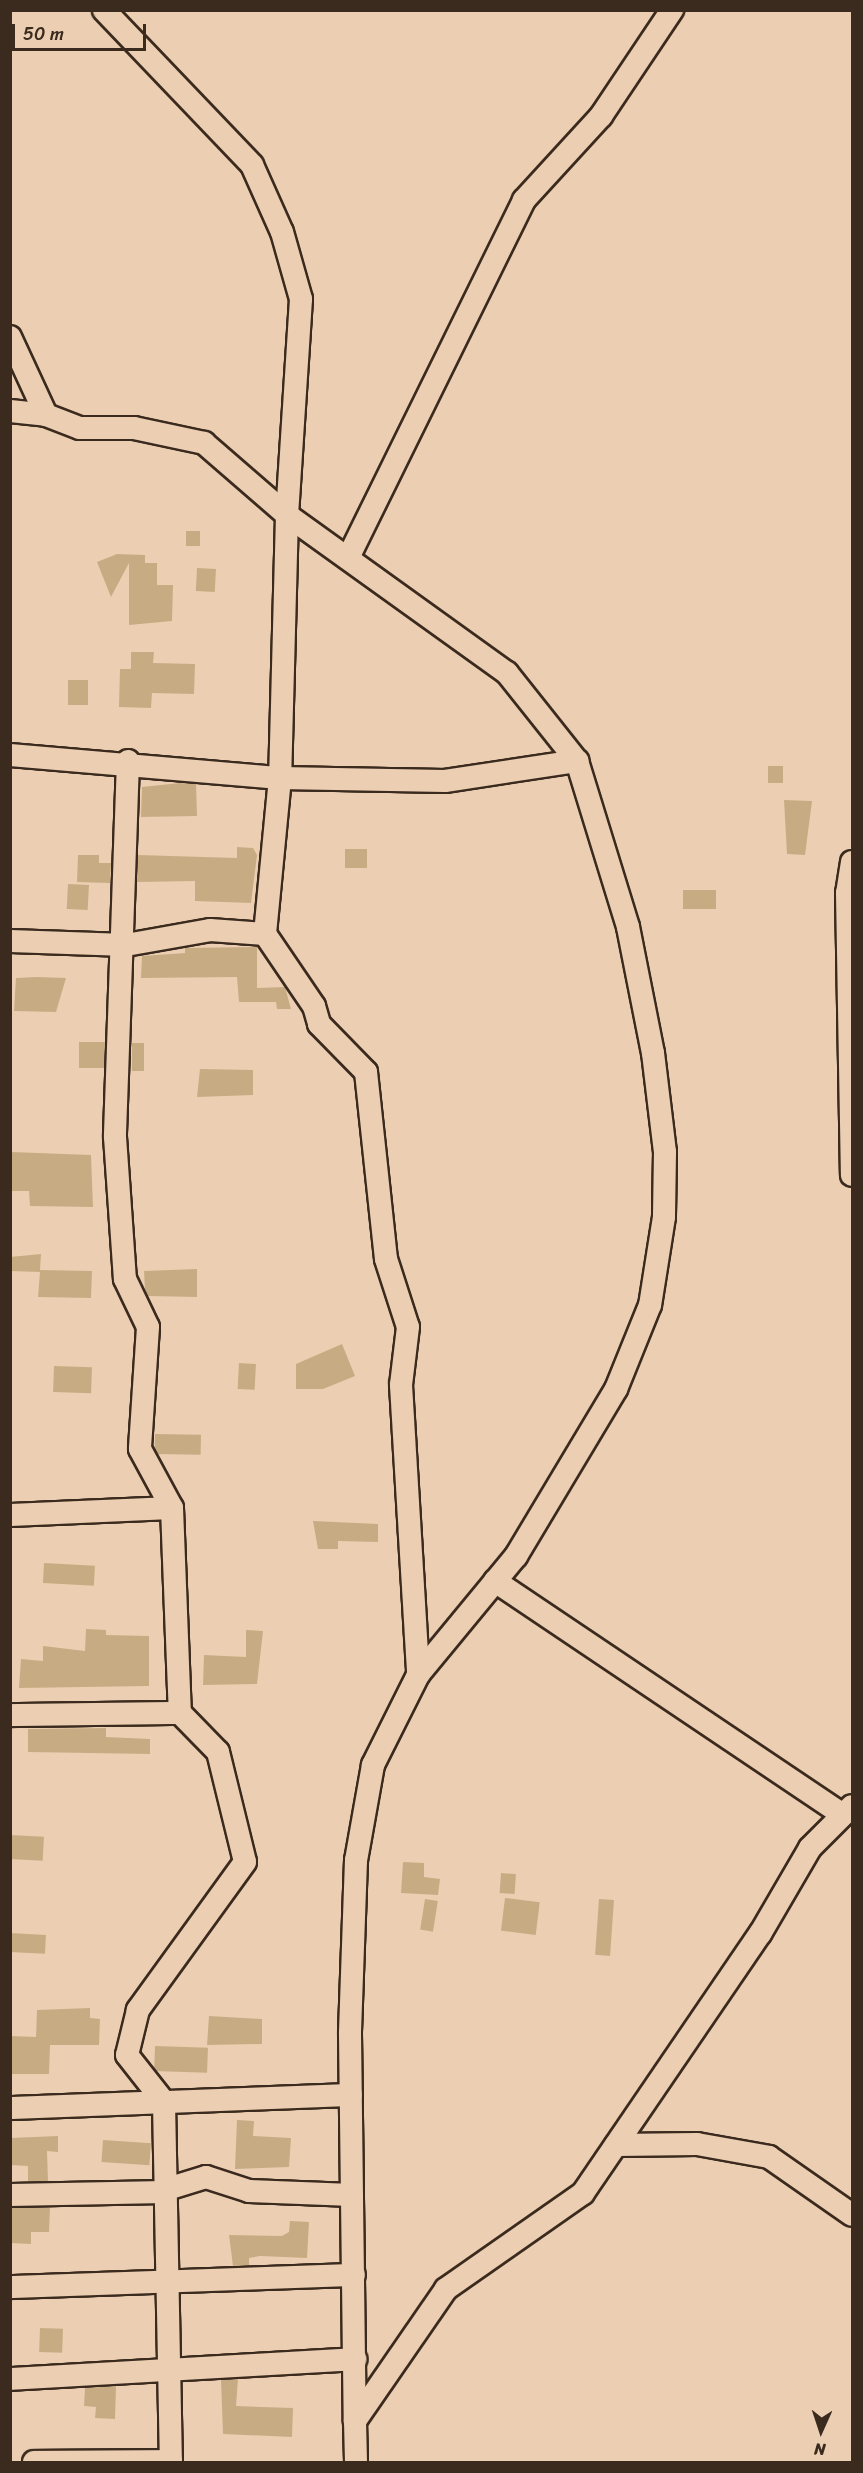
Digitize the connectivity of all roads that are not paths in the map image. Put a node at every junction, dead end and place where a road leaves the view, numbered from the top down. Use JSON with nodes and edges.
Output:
{"nodes":[{"id":1,"x":104,"y":10,"type":"edge"},
{"id":2,"x":672,"y":10,"type":"edge"},
{"id":3,"x":10,"y":337,"type":"edge"},
{"id":4,"x":10,"y":411,"type":"edge"},
{"id":5,"x":46,"y":415,"type":"junction"},
{"id":6,"x":287,"y":515,"type":"junction"},
{"id":7,"x":348,"y":558,"type":"junction"},
{"id":8,"x":10,"y":755,"type":"edge"},
{"id":9,"x":128,"y":761,"type":"junction"},
{"id":10,"x":577,"y":761,"type":"junction"},
{"id":11,"x":280,"y":778,"type":"junction"},
{"id":12,"x":852,"y":862,"type":"edge"},
{"id":13,"x":265,"y":934,"type":"junction"},
{"id":14,"x":10,"y":941,"type":"edge"},
{"id":15,"x":126,"y":945,"type":"junction"},
{"id":16,"x":852,"y":1174,"type":"edge"},
{"id":17,"x":172,"y":1509,"type":"junction"},
{"id":18,"x":10,"y":1515,"type":"edge"},
{"id":19,"x":495,"y":1581,"type":"junction"},
{"id":20,"x":418,"y":1675,"type":"junction"},
{"id":21,"x":180,"y":1713,"type":"junction"},
{"id":22,"x":10,"y":1715,"type":"edge"},
{"id":23,"x":847,"y":1810,"type":"edge"},
{"id":24,"x":351,"y":2095,"type":"junction"},
{"id":25,"x":164,"y":2102,"type":"junction"},
{"id":26,"x":10,"y":2108,"type":"edge"},
{"id":27,"x":616,"y":2145,"type":"junction"},
{"id":28,"x":165,"y":2191,"type":"junction"},
{"id":29,"x":10,"y":2195,"type":"edge"},
{"id":30,"x":352,"y":2195,"type":"junction"},
{"id":31,"x":852,"y":2215,"type":"edge"},
{"id":32,"x":354,"y":2276,"type":"junction"},
{"id":33,"x":168,"y":2285,"type":"junction"},
{"id":34,"x":10,"y":2287,"type":"edge"},
{"id":35,"x":355,"y":2359,"type":"junction"},
{"id":36,"x":168,"y":2370,"type":"junction"},
{"id":37,"x":10,"y":2379,"type":"edge"},
{"id":38,"x":355,"y":2421,"type":"junction"},
{"id":39,"x":171,"y":2462,"type":"edge"},
{"id":40,"x":34,"y":2463,"type":"edge"},
{"id":41,"x":356,"y":2463,"type":"edge"}],
"edges":[{"from":1,"to":6,"type":"street"},
{"from":2,"to":7,"type":"street"},
{"from":3,"to":5,"type":"street"},
{"from":4,"to":5,"type":"street"},
{"from":5,"to":6,"type":"street"},
{"from":6,"to":7,"type":"street"},
{"from":6,"to":11,"type":"street"},
{"from":7,"to":10,"type":"street"},
{"from":8,"to":9,"type":"street"},
{"from":9,"to":11,"type":"street"},
{"from":9,"to":15,"type":"street"},
{"from":10,"to":11,"type":"street"},
{"from":10,"to":19,"type":"street"},
{"from":11,"to":13,"type":"street"},
{"from":12,"to":16,"type":"street"},
{"from":13,"to":15,"type":"street"},
{"from":13,"to":20,"type":"street"},
{"from":14,"to":15,"type":"street"},
{"from":15,"to":17,"type":"street"},
{"from":17,"to":18,"type":"street"},
{"from":17,"to":21,"type":"street"},
{"from":19,"to":20,"type":"street"},
{"from":19,"to":23,"type":"street"},
{"from":20,"to":24,"type":"street"},
{"from":21,"to":22,"type":"street"},
{"from":21,"to":25,"type":"street"},
{"from":23,"to":27,"type":"street"},
{"from":24,"to":25,"type":"street"},
{"from":24,"to":30,"type":"street"},
{"from":25,"to":26,"type":"street"},
{"from":25,"to":28,"type":"street"},
{"from":27,"to":31,"type":"street"},
{"from":27,"to":38,"type":"street"},
{"from":28,"to":29,"type":"street"},
{"from":28,"to":30,"type":"street"},
{"from":28,"to":33,"type":"street"},
{"from":30,"to":32,"type":"street"},
{"from":32,"to":33,"type":"street"},
{"from":32,"to":35,"type":"street"},
{"from":33,"to":34,"type":"street"},
{"from":33,"to":36,"type":"street"},
{"from":35,"to":36,"type":"street"},
{"from":35,"to":38,"type":"street"},
{"from":36,"to":37,"type":"street"},
{"from":36,"to":39,"type":"street"},
{"from":38,"to":41,"type":"street"},
{"from":39,"to":40,"type":"street"}]}
